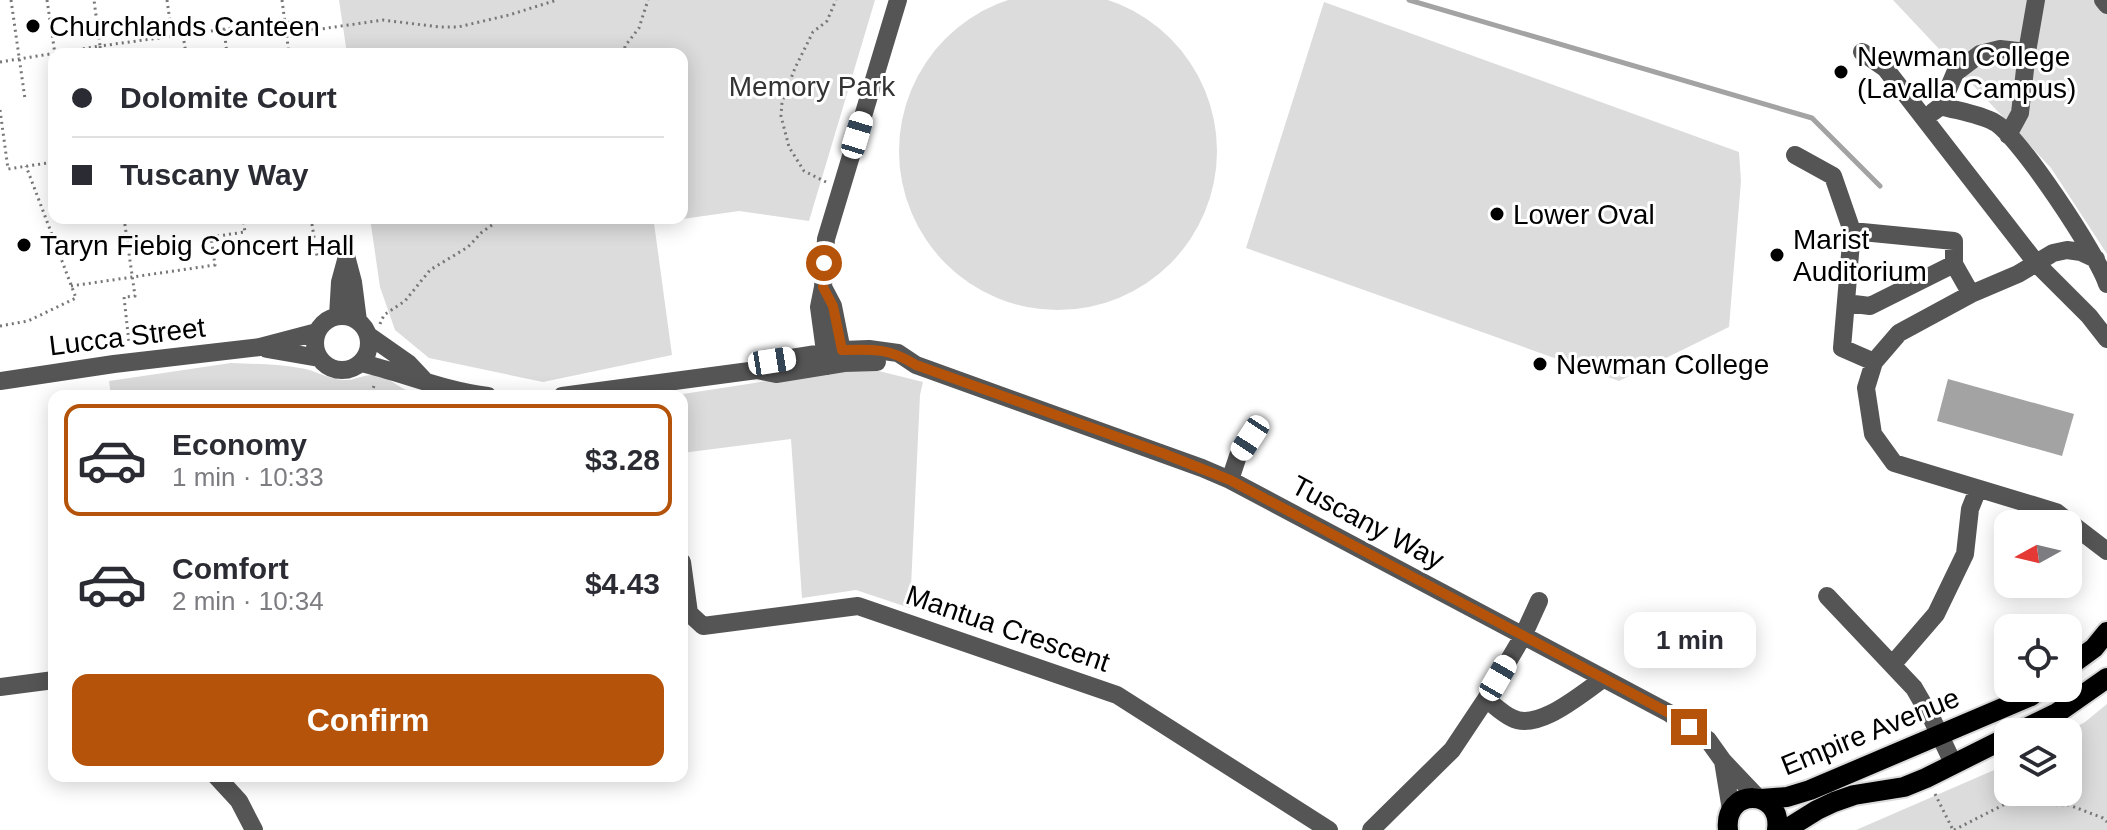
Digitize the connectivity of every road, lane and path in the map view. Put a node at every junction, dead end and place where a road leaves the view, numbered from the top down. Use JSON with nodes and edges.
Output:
{"nodes":[{"id":1,"x":11,"y":0,"type":"edge"},
{"id":2,"x":47,"y":0,"type":"edge"},
{"id":3,"x":94,"y":0,"type":"edge"},
{"id":4,"x":167,"y":0,"type":"edge"},
{"id":5,"x":282,"y":0,"type":"edge"},
{"id":6,"x":557,"y":0,"type":"edge"},
{"id":7,"x":648,"y":0,"type":"edge"},
{"id":8,"x":836,"y":0,"type":"edge"},
{"id":9,"x":898,"y":0,"type":"edge"},
{"id":10,"x":2036,"y":0,"type":"edge"},
{"id":11,"x":2103,"y":0,"type":"edge"},
{"id":12,"x":2107,"y":5,"type":"edge"},
{"id":13,"x":284,"y":21,"type":"junction"},
{"id":14,"x":224,"y":29,"type":"junction"},
{"id":15,"x":183,"y":35,"type":"junction"},
{"id":16,"x":172,"y":36,"type":"junction"},
{"id":17,"x":100,"y":46,"type":"junction"},
{"id":18,"x":54,"y":48,"type":"edge"},
{"id":19,"x":89,"y":48,"type":"edge"},
{"id":20,"x":185,"y":48,"type":"edge"},
{"id":21,"x":226,"y":48,"type":"edge"},
{"id":22,"x":288,"y":48,"type":"edge"},
{"id":23,"x":625,"y":48,"type":"edge"},
{"id":24,"x":1862,"y":52,"type":"dead end"},
{"id":25,"x":2027,"y":52,"type":"junction"},
{"id":26,"x":48,"y":55,"type":"edge"},
{"id":27,"x":19,"y":59,"type":"junction"},
{"id":28,"x":0,"y":62,"type":"edge"},
{"id":29,"x":25,"y":99,"type":"dead end"},
{"id":30,"x":1941,"y":106,"type":"junction"},
{"id":31,"x":0,"y":110,"type":"edge"},
{"id":32,"x":1924,"y":119,"type":"junction"},
{"id":33,"x":2008,"y":135,"type":"junction"},
{"id":34,"x":3,"y":148,"type":"edge"},
{"id":35,"x":1795,"y":155,"type":"dead end"},
{"id":36,"x":48,"y":163,"type":"edge"},
{"id":37,"x":26,"y":166,"type":"junction"},
{"id":38,"x":841,"y":190,"type":"junction"},
{"id":39,"x":125,"y":224,"type":"edge"},
{"id":40,"x":244,"y":224,"type":"edge"},
{"id":41,"x":312,"y":224,"type":"edge"},
{"id":42,"x":493,"y":224,"type":"edge"},
{"id":43,"x":1852,"y":231,"type":"junction"},
{"id":44,"x":341,"y":255,"type":"junction"},
{"id":45,"x":2096,"y":259,"type":"junction"},
{"id":46,"x":1954,"y":264,"type":"junction"},
{"id":47,"x":2037,"y":264,"type":"junction"},
{"id":48,"x":133,"y":277,"type":"junction"},
{"id":49,"x":2107,"y":284,"type":"edge"},
{"id":50,"x":71,"y":286,"type":"junction"},
{"id":51,"x":1971,"y":294,"type":"junction"},
{"id":52,"x":1846,"y":303,"type":"junction"},
{"id":53,"x":338,"y":316,"type":"junction"},
{"id":54,"x":0,"y":326,"type":"edge"},
{"id":55,"x":369,"y":327,"type":"junction"},
{"id":56,"x":317,"y":332,"type":"junction"},
{"id":57,"x":2107,"y":339,"type":"edge"},
{"id":58,"x":129,"y":346,"type":"dead end"},
{"id":59,"x":260,"y":347,"type":"junction"},
{"id":60,"x":319,"y":358,"type":"junction"},
{"id":61,"x":834,"y":358,"type":"junction"},
{"id":62,"x":1874,"y":362,"type":"junction"},
{"id":63,"x":361,"y":363,"type":"junction"},
{"id":64,"x":424,"y":380,"type":"junction"},
{"id":65,"x":0,"y":381,"type":"edge"},
{"id":66,"x":451,"y":390,"type":"edge"},
{"id":67,"x":658,"y":390,"type":"edge"},
{"id":68,"x":1250,"y":438,"type":"dead end"},
{"id":69,"x":1230,"y":480,"type":"junction"},
{"id":70,"x":1978,"y":489,"type":"junction"},
{"id":71,"x":2107,"y":551,"type":"edge"},
{"id":72,"x":1827,"y":596,"type":"dead end"},
{"id":73,"x":1539,"y":601,"type":"dead end"},
{"id":74,"x":688,"y":606,"type":"edge"},
{"id":75,"x":2107,"y":632,"type":"edge"},
{"id":76,"x":1523,"y":636,"type":"junction"},
{"id":77,"x":2082,"y":657,"type":"edge"},
{"id":78,"x":1892,"y":665,"type":"junction"},
{"id":79,"x":2107,"y":678,"type":"edge"},
{"id":80,"x":1603,"y":679,"type":"junction"},
{"id":81,"x":48,"y":681,"type":"edge"},
{"id":82,"x":0,"y":687,"type":"edge"},
{"id":83,"x":1486,"y":699,"type":"junction"},
{"id":84,"x":2017,"y":702,"type":"edge"},
{"id":85,"x":2047,"y":718,"type":"edge"},
{"id":86,"x":1940,"y":736,"type":"junction"},
{"id":87,"x":1994,"y":744,"type":"edge"},
{"id":88,"x":1723,"y":761,"type":"junction"},
{"id":89,"x":1953,"y":763,"type":"junction"},
{"id":90,"x":222,"y":782,"type":"edge"},
{"id":91,"x":1935,"y":796,"type":"dead end"},
{"id":92,"x":1760,"y":799,"type":"junction"},
{"id":93,"x":1725,"y":822,"type":"edge"},
{"id":94,"x":2107,"y":822,"type":"edge"},
{"id":95,"x":254,"y":830,"type":"edge"},
{"id":96,"x":1329,"y":830,"type":"edge"},
{"id":97,"x":1371,"y":830,"type":"edge"},
{"id":98,"x":1777,"y":830,"type":"edge"},
{"id":99,"x":1785,"y":830,"type":"edge"},
{"id":100,"x":1953,"y":830,"type":"edge"}],
"edges":[{"from":1,"to":27,"type":"path"},
{"from":2,"to":18,"type":"path"},
{"from":3,"to":17,"type":"path"},
{"from":4,"to":16,"type":"path"},
{"from":5,"to":13,"type":"path"},
{"from":6,"to":13,"type":"path"},
{"from":7,"to":23,"type":"path"},
{"from":8,"to":38,"type":"path"},
{"from":9,"to":38,"type":"street"},
{"from":10,"to":25,"type":"street"},
{"from":11,"to":12,"type":"street"},
{"from":13,"to":14,"type":"path"},
{"from":13,"to":22,"type":"path"},
{"from":14,"to":15,"type":"path"},
{"from":14,"to":21,"type":"path"},
{"from":15,"to":16,"type":"path"},
{"from":15,"to":20,"type":"path"},
{"from":16,"to":17,"type":"path"},
{"from":17,"to":19,"type":"path"},
{"from":24,"to":32,"type":"street"},
{"from":25,"to":30,"type":"street"},
{"from":25,"to":33,"type":"street"},
{"from":26,"to":27,"type":"path"},
{"from":27,"to":28,"type":"path"},
{"from":27,"to":29,"type":"path"},
{"from":30,"to":32,"type":"street"},
{"from":30,"to":33,"type":"street"},
{"from":31,"to":34,"type":"path"},
{"from":32,"to":47,"type":"street"},
{"from":33,"to":45,"type":"street"},
{"from":34,"to":37,"type":"path"},
{"from":35,"to":43,"type":"street"},
{"from":36,"to":37,"type":"path"},
{"from":37,"to":50,"type":"path"},
{"from":38,"to":61,"type":"street"},
{"from":39,"to":48,"type":"path"},
{"from":40,"to":48,"type":"path"},
{"from":41,"to":44,"type":"path"},
{"from":42,"to":55,"type":"path"},
{"from":43,"to":46,"type":"street"},
{"from":43,"to":52,"type":"street"},
{"from":44,"to":53,"type":"street"},
{"from":44,"to":55,"type":"street"},
{"from":45,"to":47,"type":"street"},
{"from":45,"to":49,"type":"street"},
{"from":46,"to":51,"type":"street"},
{"from":46,"to":52,"type":"street"},
{"from":47,"to":51,"type":"street"},
{"from":47,"to":57,"type":"street"},
{"from":48,"to":50,"type":"path"},
{"from":48,"to":58,"type":"path"},
{"from":50,"to":54,"type":"path"},
{"from":51,"to":62,"type":"street"},
{"from":52,"to":62,"type":"street"},
{"from":53,"to":55,"type":"street"},
{"from":53,"to":56,"type":"street"},
{"from":55,"to":63,"type":"street"},
{"from":55,"to":64,"type":"street"},
{"from":56,"to":59,"type":"street","name":"Lucca Street"},
{"from":56,"to":60,"type":"street"},
{"from":59,"to":60,"type":"street","name":"Lucca Street"},
{"from":59,"to":65,"type":"street","name":"Lucca Street"},
{"from":60,"to":63,"type":"street"},
{"from":61,"to":67,"type":"street","name":"Tuscany Way"},
{"from":61,"to":69,"type":"street","name":"Tuscany Way"},
{"from":62,"to":70,"type":"street"},
{"from":63,"to":64,"type":"street"},
{"from":64,"to":66,"type":"street"},
{"from":68,"to":69,"type":"street"},
{"from":69,"to":76,"type":"street","name":"Tuscany Way"},
{"from":70,"to":71,"type":"street"},
{"from":70,"to":78,"type":"street"},
{"from":72,"to":78,"type":"street"},
{"from":73,"to":76,"type":"street"},
{"from":74,"to":96,"type":"street","name":"Mantua Crescent"},
{"from":75,"to":77,"type":"main road"},
{"from":76,"to":80,"type":"street","name":"Tuscany Way"},
{"from":76,"to":83,"type":"street"},
{"from":78,"to":86,"type":"street"},
{"from":79,"to":85,"type":"main road"},
{"from":80,"to":83,"type":"street"},
{"from":80,"to":88,"type":"street","name":"Tuscany Way"},
{"from":81,"to":82,"type":"street"},
{"from":83,"to":97,"type":"street"},
{"from":84,"to":86,"type":"main road","name":"Empire Avenue"},
{"from":86,"to":89,"type":"street"},
{"from":86,"to":92,"type":"main road","name":"Empire Avenue"},
{"from":87,"to":89,"type":"main road","name":"Empire Avenue"},
{"from":88,"to":92,"type":"street","name":"Tuscany Way"},
{"from":88,"to":93,"type":"street"},
{"from":89,"to":99,"type":"main road","name":"Empire Avenue"},
{"from":90,"to":95,"type":"street"},
{"from":91,"to":100,"type":"path"},
{"from":92,"to":93,"type":"main road","name":"Empire Avenue"},
{"from":92,"to":98,"type":"main road"},
{"from":94,"to":100,"type":"path"}]}
